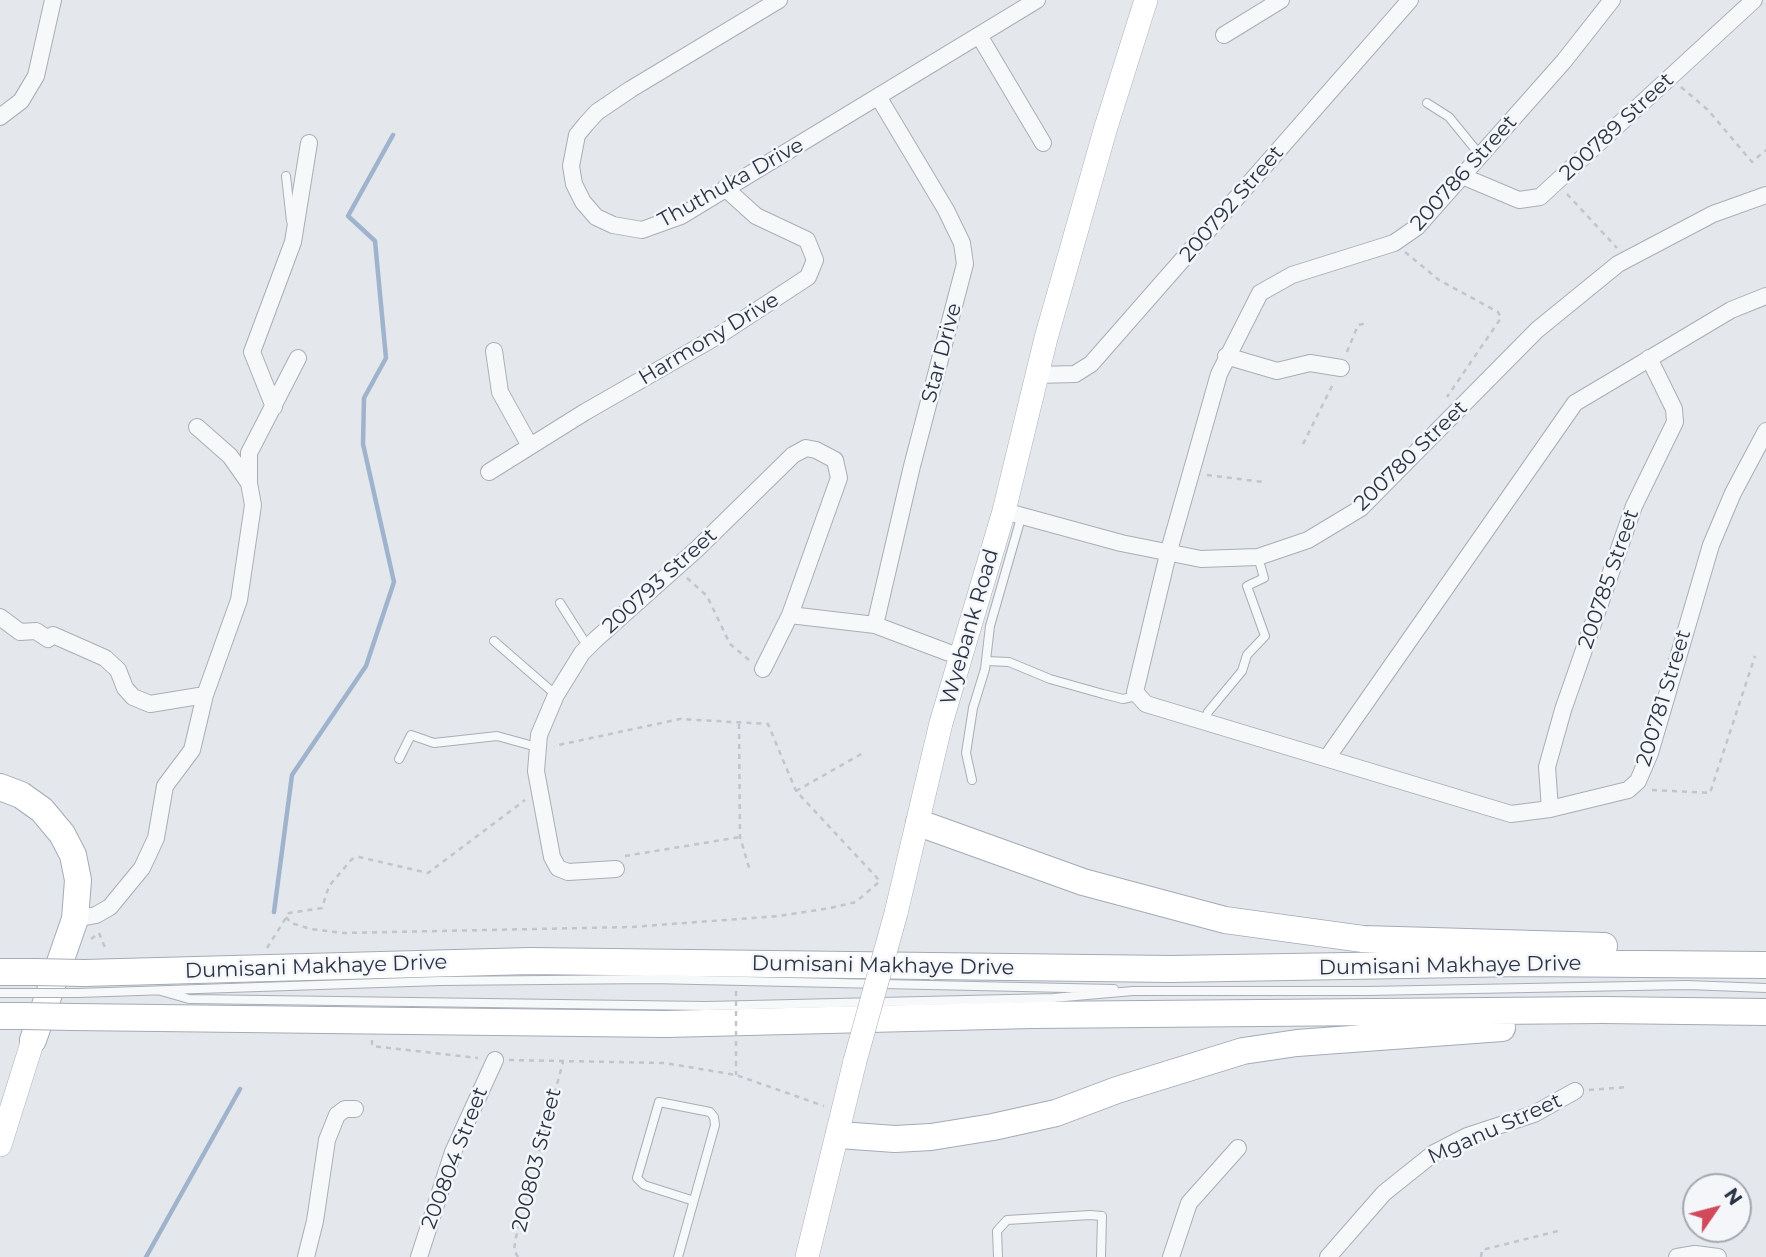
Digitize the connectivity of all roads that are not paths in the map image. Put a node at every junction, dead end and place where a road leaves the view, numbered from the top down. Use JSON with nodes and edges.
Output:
{"nodes":[{"id":1,"x":53,"y":0,"type":"edge"},
{"id":2,"x":779,"y":0,"type":"edge"},
{"id":3,"x":1037,"y":0,"type":"edge"},
{"id":4,"x":1146,"y":0,"type":"edge"},
{"id":5,"x":1281,"y":0,"type":"edge"},
{"id":6,"x":1410,"y":0,"type":"edge"},
{"id":7,"x":1612,"y":0,"type":"edge"},
{"id":8,"x":1754,"y":0,"type":"edge"},
{"id":9,"x":1224,"y":35,"type":"dead end"},
{"id":10,"x":980,"y":37,"type":"junction"},
{"id":11,"x":879,"y":98,"type":"junction"},
{"id":12,"x":1427,"y":103,"type":"dead end"},
{"id":13,"x":0,"y":117,"type":"edge"},
{"id":14,"x":309,"y":143,"type":"dead end"},
{"id":15,"x":1042,"y":143,"type":"dead end"},
{"id":16,"x":1480,"y":155,"type":"junction"},
{"id":17,"x":286,"y":176,"type":"dead end"},
{"id":18,"x":1462,"y":176,"type":"junction"},
{"id":19,"x":725,"y":188,"type":"junction"},
{"id":20,"x":1766,"y":195,"type":"edge"},
{"id":21,"x":293,"y":242,"type":"junction"},
{"id":22,"x":1766,"y":296,"type":"edge"},
{"id":23,"x":494,"y":351,"type":"dead end"},
{"id":24,"x":1226,"y":356,"type":"junction"},
{"id":25,"x":298,"y":358,"type":"dead end"},
{"id":26,"x":1649,"y":358,"type":"junction"},
{"id":27,"x":1340,"y":368,"type":"road end"},
{"id":28,"x":1037,"y":375,"type":"junction"},
{"id":29,"x":274,"y":407,"type":"junction"},
{"id":30,"x":197,"y":427,"type":"dead end"},
{"id":31,"x":1766,"y":431,"type":"edge"},
{"id":32,"x":530,"y":446,"type":"junction"},
{"id":33,"x":489,"y":472,"type":"dead end"},
{"id":34,"x":248,"y":482,"type":"junction"},
{"id":35,"x":1013,"y":514,"type":"junction"},
{"id":36,"x":1168,"y":554,"type":"junction"},
{"id":37,"x":1258,"y":557,"type":"junction"},
{"id":38,"x":560,"y":603,"type":"dead end"},
{"id":39,"x":790,"y":615,"type":"junction"},
{"id":40,"x":0,"y":617,"type":"edge"},
{"id":41,"x":875,"y":625,"type":"junction"},
{"id":42,"x":494,"y":641,"type":"dead end"},
{"id":43,"x":588,"y":647,"type":"junction"},
{"id":44,"x":960,"y":657,"type":"junction"},
{"id":45,"x":986,"y":661,"type":"junction"},
{"id":46,"x":763,"y":669,"type":"road end"},
{"id":47,"x":205,"y":695,"type":"junction"},
{"id":48,"x":556,"y":695,"type":"junction"},
{"id":49,"x":1137,"y":696,"type":"junction"},
{"id":50,"x":1204,"y":723,"type":"junction"},
{"id":51,"x":537,"y":747,"type":"junction"},
{"id":52,"x":1327,"y":758,"type":"junction"},
{"id":53,"x":399,"y":759,"type":"dead end"},
{"id":54,"x":972,"y":780,"type":"dead end"},
{"id":55,"x":0,"y":787,"type":"edge"},
{"id":56,"x":1550,"y":809,"type":"junction"},
{"id":57,"x":919,"y":823,"type":"junction"},
{"id":58,"x":616,"y":869,"type":"road end"},
{"id":59,"x":75,"y":919,"type":"junction"},
{"id":60,"x":1766,"y":953,"type":"edge"},
{"id":61,"x":1766,"y":965,"type":"edge"},
{"id":62,"x":0,"y":972,"type":"edge"},
{"id":63,"x":1766,"y":988,"type":"edge"},
{"id":64,"x":161,"y":991,"type":"junction"},
{"id":65,"x":1133,"y":991,"type":"junction"},
{"id":66,"x":0,"y":993,"type":"edge"},
{"id":67,"x":78,"y":994,"type":"junction"},
{"id":68,"x":22,"y":1008,"type":"edge"},
{"id":69,"x":1702,"y":1010,"type":"junction"},
{"id":70,"x":1766,"y":1012,"type":"edge"},
{"id":71,"x":495,"y":1060,"type":"road end"},
{"id":72,"x":1576,"y":1091,"type":"road end"},
{"id":73,"x":355,"y":1110,"type":"dead end"},
{"id":74,"x":842,"y":1123,"type":"junction"},
{"id":75,"x":0,"y":1145,"type":"edge"},
{"id":76,"x":1238,"y":1148,"type":"dead end"},
{"id":77,"x":691,"y":1200,"type":"junction"},
{"id":78,"x":306,"y":1257,"type":"edge"},
{"id":79,"x":419,"y":1257,"type":"edge"},
{"id":80,"x":678,"y":1257,"type":"edge"},
{"id":81,"x":807,"y":1257,"type":"edge"},
{"id":82,"x":998,"y":1257,"type":"edge"},
{"id":83,"x":1101,"y":1257,"type":"edge"},
{"id":84,"x":1171,"y":1257,"type":"edge"},
{"id":85,"x":1328,"y":1257,"type":"edge"},
{"id":86,"x":1677,"y":1257,"type":"edge"},
{"id":87,"x":1718,"y":1257,"type":"edge"}],
"edges":[{"from":1,"to":13,"type":"street"},
{"from":2,"to":19,"type":"street","name":"Thuthuka Drive"},
{"from":3,"to":10,"type":"street","name":"Thuthuka Drive"},
{"from":4,"to":28,"type":"street","name":"Wyebank Road"},
{"from":5,"to":9,"type":"street"},
{"from":6,"to":28,"type":"street","name":"200792 Street"},
{"from":7,"to":16,"type":"street","name":"200786 Street"},
{"from":8,"to":18,"type":"street","name":"200789 Street"},
{"from":10,"to":11,"type":"street","name":"Thuthuka Drive"},
{"from":10,"to":15,"type":"street"},
{"from":11,"to":19,"type":"street","name":"Thuthuka Drive"},
{"from":11,"to":41,"type":"street","name":"Star Drive"},
{"from":12,"to":16,"type":"lane"},
{"from":14,"to":21,"type":"street"},
{"from":16,"to":18,"type":"street","name":"200786 Street"},
{"from":17,"to":21,"type":"lane"},
{"from":18,"to":24,"type":"street","name":"200786 Street"},
{"from":19,"to":32,"type":"street","name":"Harmony Drive"},
{"from":20,"to":37,"type":"street","name":"200780 Street"},
{"from":21,"to":29,"type":"street"},
{"from":22,"to":26,"type":"street"},
{"from":23,"to":32,"type":"street"},
{"from":24,"to":27,"type":"street"},
{"from":24,"to":36,"type":"street","name":"200786 Street"},
{"from":25,"to":29,"type":"street"},
{"from":26,"to":52,"type":"street"},
{"from":26,"to":56,"type":"street","name":"200785 Street"},
{"from":28,"to":35,"type":"street","name":"Wyebank Road"},
{"from":29,"to":34,"type":"street"},
{"from":30,"to":34,"type":"street"},
{"from":31,"to":56,"type":"street","name":"200781 Street"},
{"from":32,"to":33,"type":"street","name":"Harmony Drive"},
{"from":34,"to":47,"type":"street"},
{"from":35,"to":36,"type":"street","name":"200780 Street"},
{"from":35,"to":44,"type":"street","name":"Wyebank Road"},
{"from":35,"to":45,"type":"lane"},
{"from":36,"to":37,"type":"street","name":"200780 Street"},
{"from":36,"to":49,"type":"street"},
{"from":37,"to":50,"type":"lane"},
{"from":38,"to":43,"type":"lane"},
{"from":39,"to":41,"type":"street"},
{"from":39,"to":43,"type":"street","name":"200793 Street"},
{"from":39,"to":46,"type":"street","name":"200793 Street"},
{"from":40,"to":47,"type":"street"},
{"from":41,"to":44,"type":"street"},
{"from":42,"to":48,"type":"lane"},
{"from":43,"to":48,"type":"street","name":"200793 Street"},
{"from":44,"to":57,"type":"street","name":"Wyebank Road"},
{"from":45,"to":49,"type":"lane"},
{"from":45,"to":54,"type":"lane"},
{"from":47,"to":59,"type":"street"},
{"from":48,"to":51,"type":"street","name":"200793 Street"},
{"from":49,"to":50,"type":"street","name":"200781 Street"},
{"from":50,"to":52,"type":"street","name":"200781 Street"},
{"from":51,"to":53,"type":"lane"},
{"from":51,"to":58,"type":"street","name":"200793 Street"},
{"from":52,"to":56,"type":"street","name":"200781 Street"},
{"from":55,"to":59,"type":"main road"},
{"from":57,"to":60,"type":"main road"},
{"from":57,"to":74,"type":"street","name":"Wyebank Road","bridge":true},
{"from":59,"to":68,"type":"main road"},
{"from":61,"to":67,"type":"main road","name":"Dumisani Makhaye Drive"},
{"from":62,"to":68,"type":"main road","name":"Dumisani Makhaye Drive"},
{"from":63,"to":65,"type":"lane"},
{"from":64,"to":65,"type":"lane"},
{"from":64,"to":65,"type":"lane"},
{"from":64,"to":67,"type":"lane"},
{"from":66,"to":68,"type":"lane"},
{"from":67,"to":68,"type":"main road","name":"Dumisani Makhaye Drive","bridge":true},
{"from":67,"to":68,"type":"main road","name":"Dumisani Makhaye Drive","bridge":true},
{"from":67,"to":69,"type":"main road","name":"Dumisani Makhaye Drive"},
{"from":68,"to":75,"type":"street"},
{"from":69,"to":70,"type":"main road","name":"Dumisani Makhaye Drive"},
{"from":69,"to":74,"type":"main road"},
{"from":71,"to":79,"type":"street","name":"200804 Street"},
{"from":72,"to":85,"type":"street","name":"Mganu Street"},
{"from":73,"to":78,"type":"street"},
{"from":74,"to":81,"type":"street","name":"Wyebank Road"},
{"from":76,"to":84,"type":"street"},
{"from":77,"to":77,"type":"lane"},
{"from":77,"to":80,"type":"lane"},
{"from":82,"to":83,"type":"lane"},
{"from":86,"to":87,"type":"street"}]}
